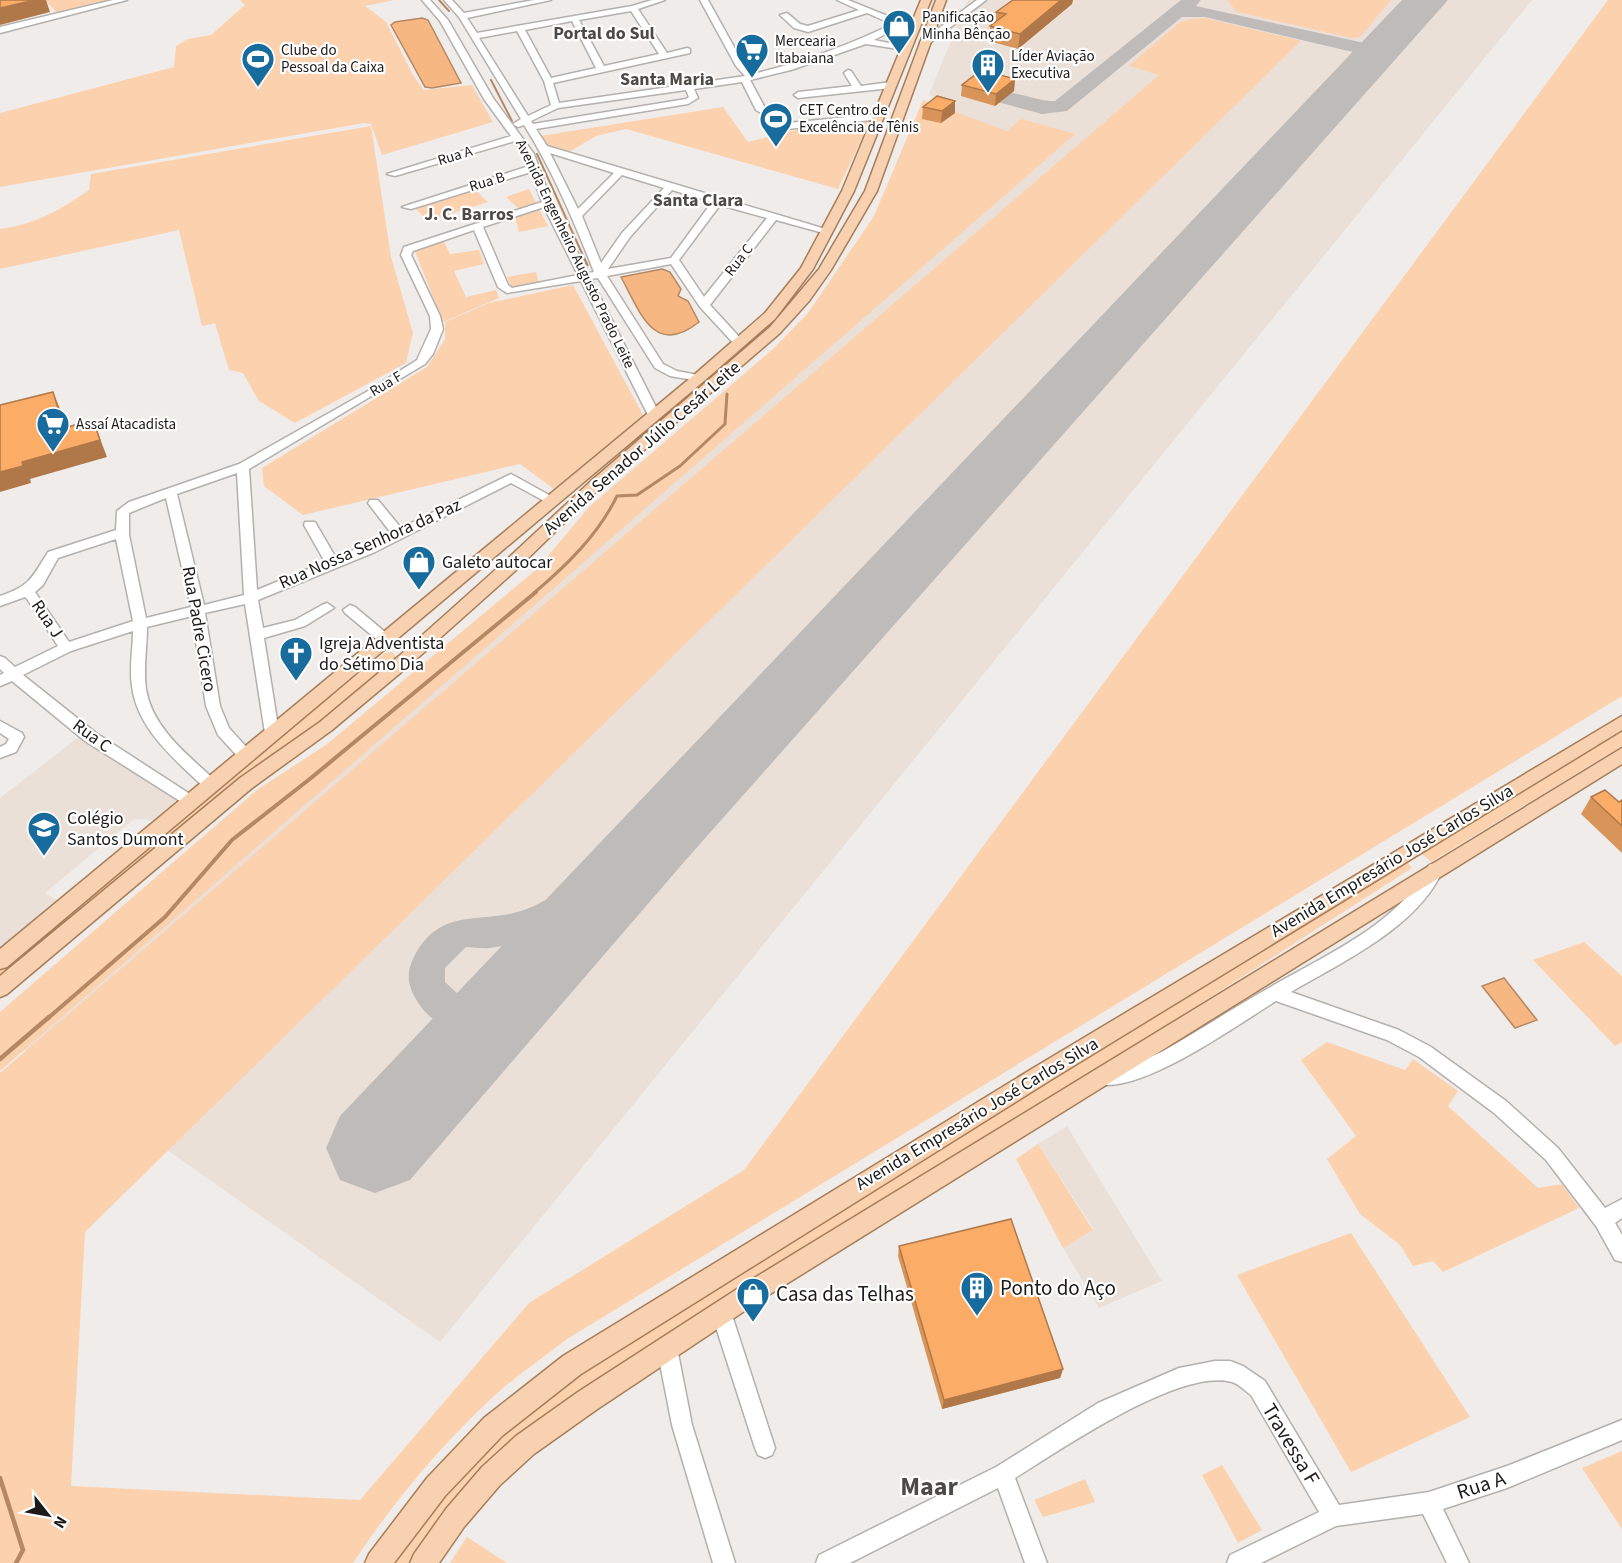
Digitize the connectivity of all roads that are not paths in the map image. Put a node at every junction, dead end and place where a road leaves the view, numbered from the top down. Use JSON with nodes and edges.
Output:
{"nodes":[{"id":1,"x":123,"y":0,"type":"edge"},
{"id":2,"x":426,"y":0,"type":"edge"},
{"id":3,"x":448,"y":0,"type":"edge"},
{"id":4,"x":547,"y":0,"type":"edge"},
{"id":5,"x":661,"y":0,"type":"edge"},
{"id":6,"x":717,"y":0,"type":"edge"},
{"id":7,"x":841,"y":0,"type":"edge"},
{"id":8,"x":982,"y":0,"type":"edge"},
{"id":9,"x":704,"y":1,"type":"edge"},
{"id":10,"x":935,"y":3,"type":"edge"},
{"id":11,"x":633,"y":8,"type":"junction"},
{"id":12,"x":866,"y":11,"type":"junction"},
{"id":13,"x":597,"y":13,"type":"junction"},
{"id":14,"x":536,"y":14,"type":"junction"},
{"id":15,"x":784,"y":15,"type":"dead end"},
{"id":16,"x":462,"y":16,"type":"junction"},
{"id":17,"x":957,"y":17,"type":"junction"},
{"id":18,"x":574,"y":18,"type":"junction"},
{"id":19,"x":898,"y":24,"type":"junction"},
{"id":20,"x":915,"y":26,"type":"junction"},
{"id":21,"x":520,"y":29,"type":"junction"},
{"id":22,"x":0,"y":30,"type":"edge"},
{"id":23,"x":474,"y":36,"type":"junction"},
{"id":24,"x":865,"y":41,"type":"junction"},
{"id":25,"x":923,"y":44,"type":"junction"},
{"id":26,"x":905,"y":47,"type":"junction"},
{"id":27,"x":687,"y":51,"type":"dead end"},
{"id":28,"x":665,"y":56,"type":"junction"},
{"id":29,"x":601,"y":69,"type":"junction"},
{"id":30,"x":848,"y":74,"type":"dead end"},
{"id":31,"x":748,"y":78,"type":"junction"},
{"id":32,"x":548,"y":81,"type":"junction"},
{"id":33,"x":891,"y":84,"type":"junction"},
{"id":34,"x":689,"y":87,"type":"junction"},
{"id":35,"x":857,"y":87,"type":"junction"},
{"id":36,"x":798,"y":95,"type":"dead end"},
{"id":37,"x":556,"y":106,"type":"junction"},
{"id":38,"x":760,"y":110,"type":"dead end"},
{"id":39,"x":878,"y":117,"type":"junction"},
{"id":40,"x":529,"y":124,"type":"junction"},
{"id":41,"x":510,"y":126,"type":"junction"},
{"id":42,"x":778,"y":127,"type":"dead end"},
{"id":43,"x":518,"y":137,"type":"junction"},
{"id":44,"x":867,"y":144,"type":"junction"},
{"id":45,"x":543,"y":148,"type":"junction"},
{"id":46,"x":888,"y":148,"type":"junction"},
{"id":47,"x":533,"y":168,"type":"junction"},
{"id":48,"x":621,"y":171,"type":"junction"},
{"id":49,"x":392,"y":174,"type":"dead end"},
{"id":50,"x":670,"y":186,"type":"junction"},
{"id":51,"x":718,"y":201,"type":"junction"},
{"id":52,"x":547,"y":203,"type":"junction"},
{"id":53,"x":407,"y":207,"type":"dead end"},
{"id":54,"x":578,"y":216,"type":"junction"},
{"id":55,"x":774,"y":216,"type":"junction"},
{"id":56,"x":477,"y":225,"type":"junction"},
{"id":57,"x":827,"y":231,"type":"junction"},
{"id":58,"x":674,"y":260,"type":"junction"},
{"id":59,"x":600,"y":273,"type":"junction"},
{"id":60,"x":583,"y":276,"type":"junction"},
{"id":61,"x":704,"y":305,"type":"junction"},
{"id":62,"x":740,"y":344,"type":"junction"},
{"id":63,"x":699,"y":378,"type":"junction"},
{"id":64,"x":654,"y":415,"type":"junction"},
{"id":65,"x":243,"y":467,"type":"junction"},
{"id":66,"x":171,"y":493,"type":"junction"},
{"id":67,"x":552,"y":500,"type":"junction"},
{"id":68,"x":374,"y":503,"type":"dead end"},
{"id":69,"x":310,"y":525,"type":"dead end"},
{"id":70,"x":123,"y":532,"type":"junction"},
{"id":71,"x":399,"y":535,"type":"junction"},
{"id":72,"x":332,"y":563,"type":"junction"},
{"id":73,"x":26,"y":592,"type":"junction"},
{"id":74,"x":250,"y":598,"type":"junction"},
{"id":75,"x":0,"y":601,"type":"edge"},
{"id":76,"x":327,"y":608,"type":"dead end"},
{"id":77,"x":198,"y":609,"type":"junction"},
{"id":78,"x":350,"y":610,"type":"dead end"},
{"id":79,"x":408,"y":621,"type":"junction"},
{"id":80,"x":140,"y":624,"type":"junction"},
{"id":81,"x":435,"y":633,"type":"junction"},
{"id":82,"x":256,"y":635,"type":"junction"},
{"id":83,"x":384,"y":642,"type":"junction"},
{"id":84,"x":66,"y":648,"type":"junction"},
{"id":85,"x":405,"y":660,"type":"junction"},
{"id":86,"x":0,"y":661,"type":"edge"},
{"id":87,"x":6,"y":677,"type":"edge"},
{"id":88,"x":1622,"y":722,"type":"edge"},
{"id":89,"x":0,"y":726,"type":"edge"},
{"id":90,"x":272,"y":733,"type":"junction"},
{"id":91,"x":0,"y":753,"type":"edge"},
{"id":92,"x":245,"y":755,"type":"junction"},
{"id":93,"x":1622,"y":755,"type":"edge"},
{"id":94,"x":211,"y":785,"type":"junction"},
{"id":95,"x":191,"y":802,"type":"junction"},
{"id":96,"x":1408,"y":852,"type":"junction"},
{"id":97,"x":1432,"y":872,"type":"junction"},
{"id":98,"x":1320,"y":940,"type":"junction"},
{"id":99,"x":1336,"y":956,"type":"junction"},
{"id":100,"x":0,"y":961,"type":"edge"},
{"id":101,"x":0,"y":988,"type":"edge"},
{"id":102,"x":1274,"y":993,"type":"junction"},
{"id":103,"x":1100,"y":1077,"type":"junction"},
{"id":104,"x":1622,"y":1208,"type":"edge"},
{"id":105,"x":1603,"y":1220,"type":"junction"},
{"id":106,"x":1622,"y":1253,"type":"edge"},
{"id":107,"x":721,"y":1312,"type":"junction"},
{"id":108,"x":667,"y":1348,"type":"junction"},
{"id":109,"x":1622,"y":1430,"type":"edge"},
{"id":110,"x":765,"y":1448,"type":"dead end"},
{"id":111,"x":1003,"y":1474,"type":"junction"},
{"id":112,"x":1429,"y":1503,"type":"junction"},
{"id":113,"x":1334,"y":1516,"type":"junction"},
{"id":114,"x":378,"y":1563,"type":"edge"},
{"id":115,"x":423,"y":1563,"type":"edge"},
{"id":116,"x":724,"y":1563,"type":"edge"},
{"id":117,"x":827,"y":1563,"type":"edge"},
{"id":118,"x":1036,"y":1563,"type":"edge"},
{"id":119,"x":1238,"y":1563,"type":"edge"},
{"id":120,"x":1458,"y":1563,"type":"edge"}],
"edges":[{"from":1,"to":22,"type":"street"},
{"from":2,"to":41,"type":"street","name":"Avenida Engenheiro Augusto Prado Leite"},
{"from":3,"to":16,"type":"street","name":"Avenida Engenheiro Augusto Prado Leite"},
{"from":4,"to":14,"type":"street"},
{"from":5,"to":11,"type":"street"},
{"from":6,"to":9,"type":"street"},
{"from":7,"to":12,"type":"street"},
{"from":8,"to":17,"type":"street"},
{"from":9,"to":31,"type":"street"},
{"from":10,"to":17,"type":"street"},
{"from":10,"to":20,"type":"main road","name":"Avenida Senador Júlio Cesár Leite"},
{"from":10,"to":25,"type":"main road","name":"Avenida Senador Júlio Cesár Leite"},
{"from":11,"to":13,"type":"street"},
{"from":11,"to":28,"type":"street"},
{"from":12,"to":15,"type":"street"},
{"from":12,"to":19,"type":"street"},
{"from":13,"to":14,"type":"street"},
{"from":13,"to":18,"type":"street"},
{"from":14,"to":16,"type":"street"},
{"from":14,"to":18,"type":"street"},
{"from":14,"to":21,"type":"street"},
{"from":16,"to":23,"type":"street","name":"Avenida Engenheiro Augusto Prado Leite"},
{"from":17,"to":25,"type":"street"},
{"from":18,"to":29,"type":"street"},
{"from":19,"to":20,"type":"street"},
{"from":19,"to":24,"type":"street"},
{"from":20,"to":26,"type":"main road","name":"Avenida Senador Júlio Cesár Leite"},
{"from":21,"to":23,"type":"street"},
{"from":21,"to":32,"type":"street"},
{"from":23,"to":40,"type":"street","name":"Avenida Engenheiro Augusto Prado Leite"},
{"from":24,"to":26,"type":"street"},
{"from":24,"to":31,"type":"street"},
{"from":25,"to":46,"type":"main road","name":"Avenida Senador Júlio Cesár Leite"},
{"from":26,"to":33,"type":"main road","name":"Avenida Senador Júlio Cesár Leite"},
{"from":27,"to":28,"type":"street"},
{"from":28,"to":29,"type":"street"},
{"from":29,"to":32,"type":"street"},
{"from":30,"to":35,"type":"street"},
{"from":31,"to":34,"type":"street"},
{"from":31,"to":38,"type":"street"},
{"from":32,"to":37,"type":"street"},
{"from":33,"to":35,"type":"street"},
{"from":33,"to":39,"type":"main road","name":"Avenida Senador Júlio Cesár Leite"},
{"from":34,"to":37,"type":"street"},
{"from":34,"to":40,"type":"street"},
{"from":35,"to":36,"type":"street"},
{"from":37,"to":40,"type":"street"},
{"from":39,"to":42,"type":"street"},
{"from":39,"to":44,"type":"main road","name":"Avenida Senador Júlio Cesár Leite"},
{"from":40,"to":41,"type":"street"},
{"from":40,"to":45,"type":"street","name":"Avenida Engenheiro Augusto Prado Leite"},
{"from":41,"to":43,"type":"street","name":"Avenida Engenheiro Augusto Prado Leite"},
{"from":43,"to":47,"type":"street","name":"Avenida Engenheiro Augusto Prado Leite"},
{"from":43,"to":49,"type":"street","name":"Rua A"},
{"from":44,"to":46,"type":"main road"},
{"from":44,"to":57,"type":"main road","name":"Avenida Senador Júlio Cesár Leite"},
{"from":45,"to":48,"type":"street"},
{"from":45,"to":54,"type":"street","name":"Avenida Engenheiro Augusto Prado Leite"},
{"from":46,"to":81,"type":"main road","name":"Avenida Senador Júlio Cesár Leite"},
{"from":47,"to":52,"type":"street","name":"Avenida Engenheiro Augusto Prado Leite"},
{"from":47,"to":53,"type":"street","name":"Rua B"},
{"from":48,"to":50,"type":"street"},
{"from":48,"to":54,"type":"street"},
{"from":50,"to":51,"type":"street"},
{"from":50,"to":59,"type":"street"},
{"from":51,"to":55,"type":"street"},
{"from":51,"to":58,"type":"street"},
{"from":52,"to":56,"type":"street"},
{"from":52,"to":60,"type":"street","name":"Avenida Engenheiro Augusto Prado Leite"},
{"from":54,"to":59,"type":"street","name":"Avenida Engenheiro Augusto Prado Leite"},
{"from":55,"to":57,"type":"street"},
{"from":55,"to":61,"type":"street","name":"Rua C"},
{"from":56,"to":60,"type":"street"},
{"from":56,"to":65,"type":"street","name":"Rua F"},
{"from":57,"to":62,"type":"main road","name":"Avenida Senador Júlio Cesár Leite"},
{"from":58,"to":59,"type":"street"},
{"from":58,"to":61,"type":"street"},
{"from":59,"to":60,"type":"street"},
{"from":59,"to":63,"type":"street","name":"Avenida Engenheiro Augusto Prado Leite"},
{"from":60,"to":64,"type":"street","name":"Avenida Engenheiro Augusto Prado Leite"},
{"from":61,"to":62,"type":"street"},
{"from":62,"to":63,"type":"main road","name":"Avenida Senador Júlio Cesár Leite"},
{"from":63,"to":64,"type":"main road","name":"Avenida Senador Júlio Cesár Leite"},
{"from":64,"to":67,"type":"main road","name":"Avenida Senador Júlio Cesár Leite"},
{"from":65,"to":66,"type":"street","name":"Rua F"},
{"from":65,"to":74,"type":"street"},
{"from":66,"to":70,"type":"street","name":"Rua F"},
{"from":66,"to":77,"type":"street","name":"Rua Padre Cicero"},
{"from":67,"to":71,"type":"street","name":"Rua Nossa Senhora da Paz"},
{"from":67,"to":79,"type":"main road","name":"Avenida Senador Júlio Cesár Leite"},
{"from":68,"to":71,"type":"street"},
{"from":69,"to":72,"type":"street"},
{"from":70,"to":73,"type":"street"},
{"from":70,"to":80,"type":"street"},
{"from":71,"to":72,"type":"street","name":"Rua Nossa Senhora da Paz"},
{"from":72,"to":74,"type":"street","name":"Rua Nossa Senhora da Paz"},
{"from":73,"to":75,"type":"street"},
{"from":73,"to":84,"type":"street","name":"Rua J"},
{"from":74,"to":77,"type":"street","name":"Rua Nossa Senhora da Paz"},
{"from":74,"to":82,"type":"street"},
{"from":76,"to":82,"type":"street"},
{"from":77,"to":80,"type":"street","name":"Rua Nossa Senhora da Paz"},
{"from":77,"to":92,"type":"street","name":"Rua Padre Cicero"},
{"from":78,"to":83,"type":"street"},
{"from":79,"to":81,"type":"main road"},
{"from":79,"to":83,"type":"main road","name":"Avenida Senador Júlio Cesár Leite"},
{"from":80,"to":84,"type":"street","name":"Rua Nossa Senhora da Paz"},
{"from":80,"to":94,"type":"street"},
{"from":81,"to":85,"type":"main road","name":"Avenida Senador Júlio Cesár Leite"},
{"from":82,"to":90,"type":"street"},
{"from":83,"to":85,"type":"main road"},
{"from":83,"to":90,"type":"main road","name":"Avenida Senador Júlio Cesár Leite"},
{"from":84,"to":87,"type":"street","name":"Rua Nossa Senhora da Paz"},
{"from":85,"to":101,"type":"main road","name":"Avenida Senador Júlio Cesár Leite"},
{"from":86,"to":87,"type":"street","name":"Rua C"},
{"from":87,"to":95,"type":"street","name":"Rua C"},
{"from":88,"to":96,"type":"main road","name":"Avenida Empresário José Carlos Silva"},
{"from":89,"to":91,"type":"street"},
{"from":90,"to":92,"type":"main road","name":"Avenida Senador Júlio Cesár Leite"},
{"from":92,"to":94,"type":"main road","name":"Avenida Senador Júlio Cesár Leite"},
{"from":93,"to":97,"type":"main road","name":"Avenida Empresário José Carlos Silva"},
{"from":94,"to":95,"type":"main road","name":"Avenida Senador Júlio Cesár Leite"},
{"from":95,"to":100,"type":"main road","name":"Avenida Senador Júlio Cesár Leite"},
{"from":96,"to":97,"type":"main road"},
{"from":96,"to":114,"type":"main road","name":"Avenida Empresário José Carlos Silva"},
{"from":97,"to":98,"type":"main road","name":"Avenida Empresário José Carlos Silva"},
{"from":97,"to":99,"type":"street"},
{"from":98,"to":99,"type":"street"},
{"from":98,"to":103,"type":"main road","name":"Avenida Empresário José Carlos Silva"},
{"from":99,"to":102,"type":"street"},
{"from":102,"to":103,"type":"street"},
{"from":102,"to":105,"type":"street"},
{"from":103,"to":107,"type":"main road","name":"Avenida Empresário José Carlos Silva"},
{"from":104,"to":105,"type":"street"},
{"from":105,"to":106,"type":"street"},
{"from":107,"to":108,"type":"main road","name":"Avenida Empresário José Carlos Silva"},
{"from":107,"to":110,"type":"street"},
{"from":108,"to":115,"type":"main road","name":"Avenida Empresário José Carlos Silva"},
{"from":108,"to":116,"type":"street"},
{"from":109,"to":112,"type":"street","name":"Rua A"},
{"from":111,"to":113,"type":"street","name":"Travessa F"},
{"from":111,"to":117,"type":"street"},
{"from":111,"to":118,"type":"street"},
{"from":112,"to":113,"type":"street","name":"Rua A"},
{"from":112,"to":120,"type":"street"},
{"from":113,"to":119,"type":"street","name":"Rua A"}]}
